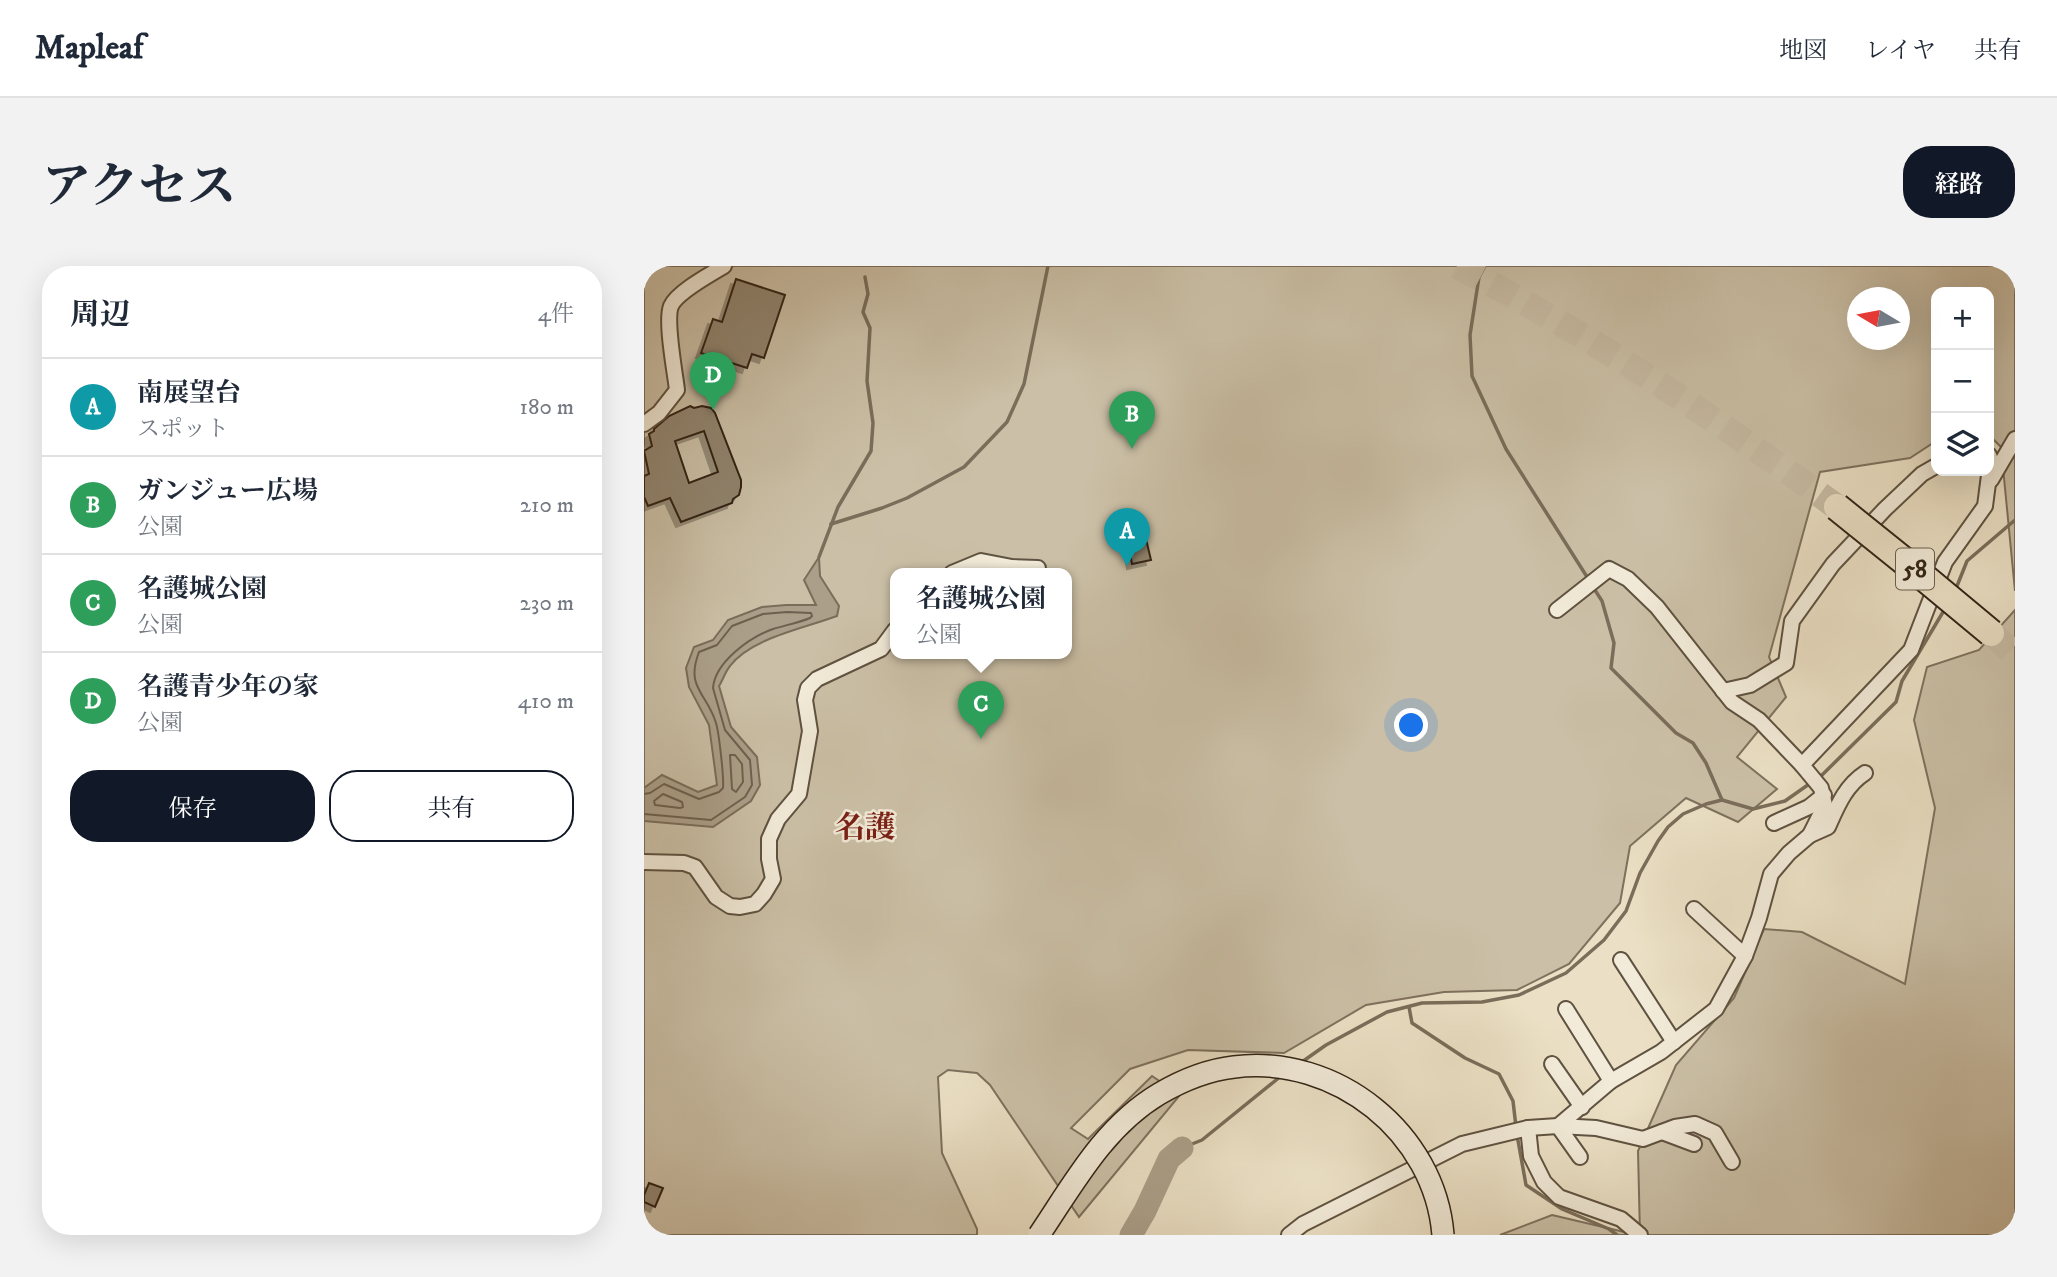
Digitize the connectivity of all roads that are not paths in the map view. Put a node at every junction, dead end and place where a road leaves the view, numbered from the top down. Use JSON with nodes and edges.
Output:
{"nodes":[{"id":1,"x":724,"y":266,"type":"edge"},
{"id":2,"x":644,"y":424,"type":"edge"},
{"id":3,"x":2015,"y":439,"type":"edge"},
{"id":4,"x":1931,"y":469,"type":"edge"},
{"id":5,"x":1989,"y":476,"type":"edge"},
{"id":6,"x":1987,"y":487,"type":"junction"},
{"id":7,"x":1837,"y":507,"type":"tunnel mouth"},
{"id":8,"x":964,"y":568,"type":"edge"},
{"id":9,"x":1038,"y":568,"type":"dead end"},
{"id":10,"x":1557,"y":610,"type":"dead end"},
{"id":11,"x":1991,"y":633,"type":"tunnel mouth"},
{"id":12,"x":890,"y":637,"type":"edge"},
{"id":13,"x":1723,"y":691,"type":"junction"},
{"id":14,"x":1805,"y":768,"type":"junction"},
{"id":15,"x":1865,"y":774,"type":"dead end"},
{"id":16,"x":1822,"y":791,"type":"junction"},
{"id":17,"x":1774,"y":823,"type":"dead end"},
{"id":18,"x":1810,"y":835,"type":"junction"},
{"id":19,"x":644,"y":862,"type":"edge"},
{"id":20,"x":1694,"y":909,"type":"dead end"},
{"id":21,"x":1745,"y":956,"type":"junction"},
{"id":22,"x":1621,"y":960,"type":"dead end"},
{"id":23,"x":1566,"y":1009,"type":"dead end"},
{"id":24,"x":1674,"y":1042,"type":"junction"},
{"id":25,"x":1552,"y":1064,"type":"dead end"},
{"id":26,"x":1611,"y":1081,"type":"junction"},
{"id":27,"x":1582,"y":1107,"type":"junction"},
{"id":28,"x":1558,"y":1126,"type":"junction"},
{"id":29,"x":1526,"y":1129,"type":"junction"},
{"id":30,"x":1662,"y":1132,"type":"junction"},
{"id":31,"x":1694,"y":1144,"type":"dead end"},
{"id":32,"x":1580,"y":1157,"type":"dead end"},
{"id":33,"x":1732,"y":1162,"type":"dead end"},
{"id":34,"x":1039,"y":1235,"type":"edge"},
{"id":35,"x":1289,"y":1235,"type":"edge"},
{"id":36,"x":1443,"y":1235,"type":"edge"},
{"id":37,"x":1640,"y":1235,"type":"edge"}],
"edges":[{"from":1,"to":2,"type":"street"},
{"from":3,"to":6,"type":"street"},
{"from":4,"to":13,"type":"street"},
{"from":5,"to":6,"type":"street"},
{"from":6,"to":14,"type":"street"},
{"from":7,"to":11,"type":"highway","number":"58","bridge":true},
{"from":8,"to":9,"type":"street"},
{"from":10,"to":13,"type":"street"},
{"from":12,"to":19,"type":"street"},
{"from":13,"to":14,"type":"street"},
{"from":14,"to":16,"type":"street"},
{"from":15,"to":18,"type":"street"},
{"from":16,"to":17,"type":"street"},
{"from":16,"to":18,"type":"street"},
{"from":18,"to":21,"type":"street"},
{"from":20,"to":21,"type":"street"},
{"from":21,"to":24,"type":"street"},
{"from":22,"to":24,"type":"street"},
{"from":23,"to":26,"type":"street"},
{"from":24,"to":26,"type":"street"},
{"from":25,"to":27,"type":"street"},
{"from":26,"to":27,"type":"street"},
{"from":27,"to":28,"type":"street"},
{"from":28,"to":29,"type":"street"},
{"from":28,"to":30,"type":"street"},
{"from":28,"to":32,"type":"street"},
{"from":29,"to":35,"type":"street"},
{"from":29,"to":37,"type":"street"},
{"from":30,"to":31,"type":"street"},
{"from":30,"to":33,"type":"street"},
{"from":34,"to":36,"type":"main road","bridge":true}]}
